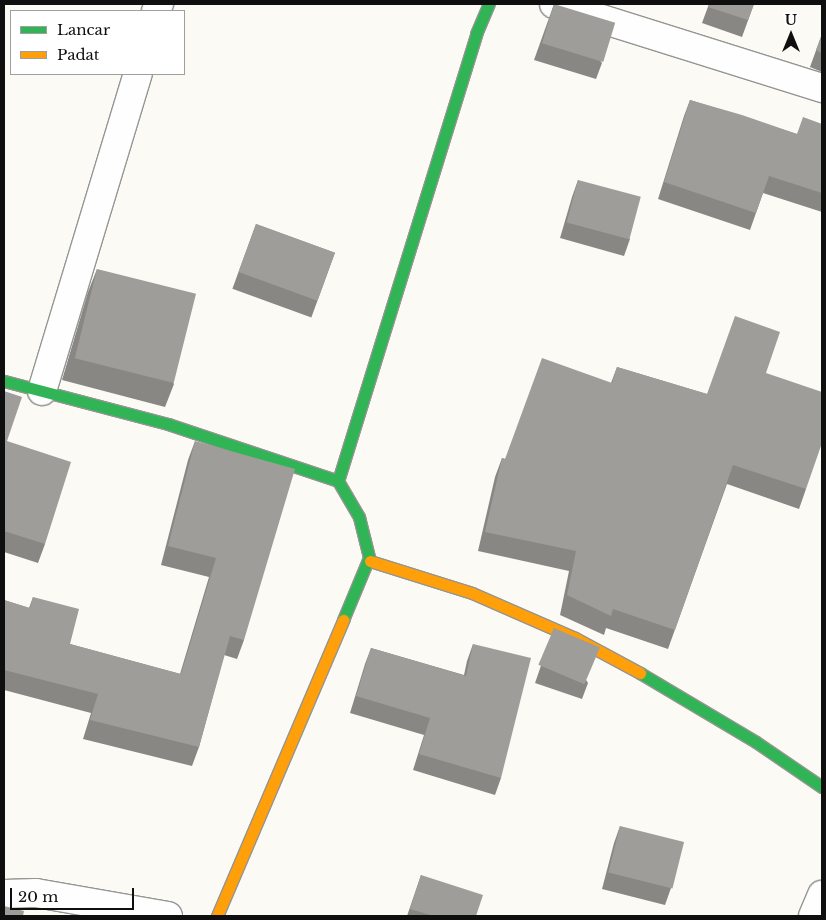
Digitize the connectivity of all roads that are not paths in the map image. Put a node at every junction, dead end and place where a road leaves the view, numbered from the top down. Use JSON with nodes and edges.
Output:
{"nodes":[{"id":1,"x":489,"y":4,"type":"edge"},
{"id":2,"x":554,"y":4,"type":"edge"},
{"id":3,"x":138,"y":75,"type":"edge"},
{"id":4,"x":822,"y":88,"type":"edge"},
{"id":5,"x":4,"y":381,"type":"edge"},
{"id":6,"x":42,"y":391,"type":"junction"},
{"id":7,"x":338,"y":482,"type":"junction"},
{"id":8,"x":368,"y":560,"type":"junction"},
{"id":9,"x":822,"y":787,"type":"edge"},
{"id":10,"x":4,"y":894,"type":"edge"},
{"id":11,"x":822,"y":895,"type":"edge"},
{"id":12,"x":168,"y":916,"type":"edge"},
{"id":13,"x":218,"y":916,"type":"edge"},
{"id":14,"x":813,"y":916,"type":"edge"}],
"edges":[{"from":1,"to":7,"type":"street"},
{"from":2,"to":4,"type":"street"},
{"from":3,"to":6,"type":"street"},
{"from":5,"to":6,"type":"street"},
{"from":6,"to":7,"type":"street"},
{"from":7,"to":8,"type":"street"},
{"from":8,"to":9,"type":"street"},
{"from":8,"to":13,"type":"street"},
{"from":10,"to":12,"type":"street"},
{"from":11,"to":14,"type":"street"}]}
